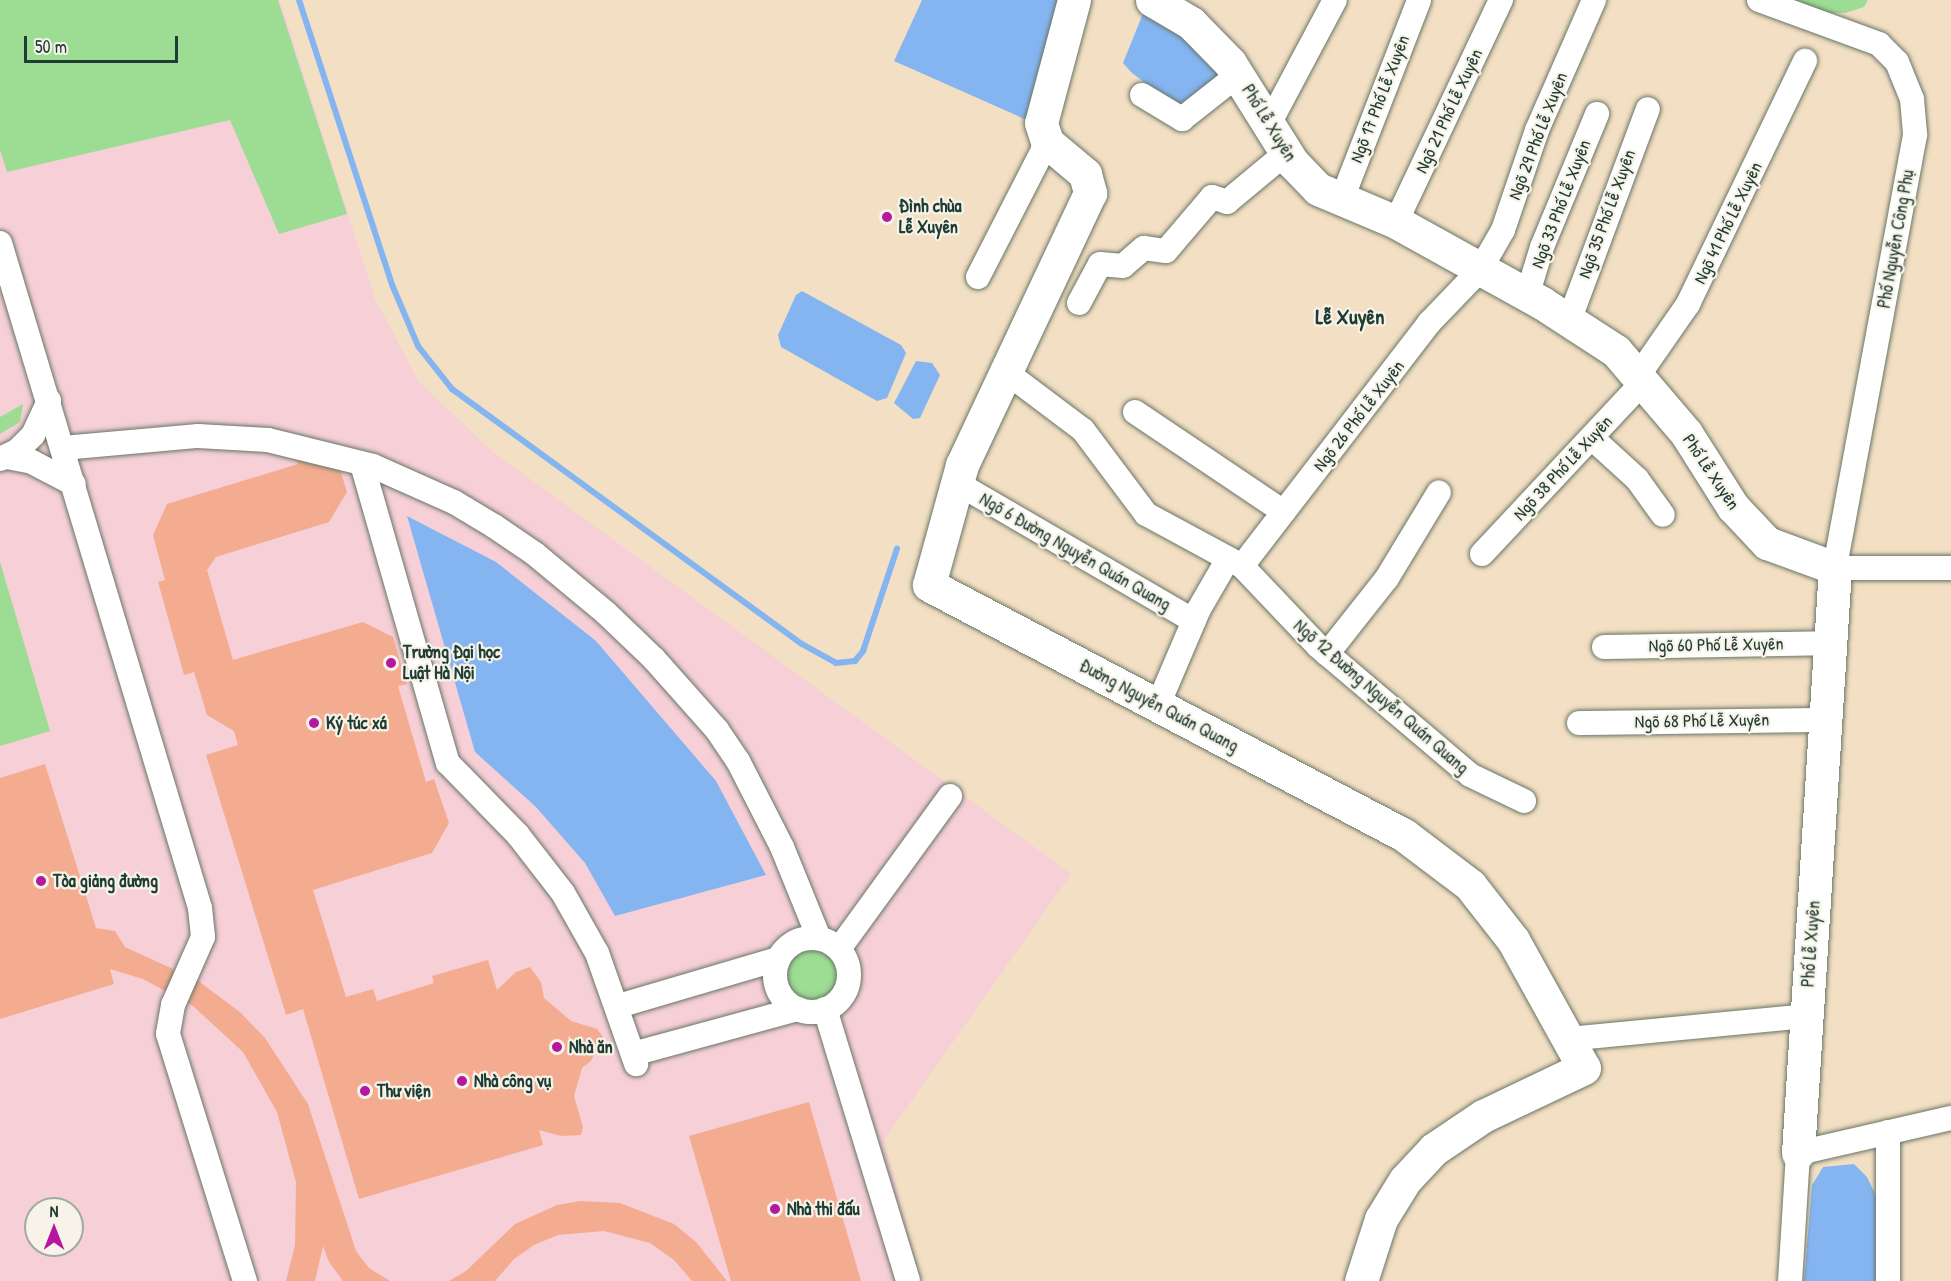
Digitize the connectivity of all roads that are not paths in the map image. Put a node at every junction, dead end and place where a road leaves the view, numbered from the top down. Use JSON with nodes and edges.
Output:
{"nodes":[{"id":1,"x":1074,"y":0,"type":"edge"},
{"id":2,"x":1152,"y":0,"type":"edge"},
{"id":3,"x":1335,"y":0,"type":"edge"},
{"id":4,"x":1419,"y":0,"type":"edge"},
{"id":5,"x":1501,"y":0,"type":"edge"},
{"id":6,"x":1594,"y":0,"type":"edge"},
{"id":7,"x":1759,"y":0,"type":"edge"},
{"id":8,"x":1805,"y":61,"type":"dead end"},
{"id":9,"x":1239,"y":74,"type":"junction"},
{"id":10,"x":1142,"y":95,"type":"dead end"},
{"id":11,"x":1647,"y":109,"type":"dead end"},
{"id":12,"x":1597,"y":114,"type":"dead end"},
{"id":13,"x":1269,"y":124,"type":"junction"},
{"id":14,"x":1047,"y":142,"type":"junction"},
{"id":15,"x":1286,"y":153,"type":"junction"},
{"id":16,"x":1342,"y":199,"type":"junction"},
{"id":17,"x":1396,"y":222,"type":"junction"},
{"id":18,"x":0,"y":243,"type":"edge"},
{"id":19,"x":1480,"y":270,"type":"junction"},
{"id":20,"x":978,"y":277,"type":"dead end"},
{"id":21,"x":1527,"y":296,"type":"junction"},
{"id":22,"x":1079,"y":303,"type":"dead end"},
{"id":23,"x":1569,"y":321,"type":"junction"},
{"id":24,"x":1006,"y":372,"type":"junction"},
{"id":25,"x":1640,"y":379,"type":"junction"},
{"id":26,"x":49,"y":401,"type":"junction"},
{"id":27,"x":1135,"y":412,"type":"dead end"},
{"id":28,"x":1592,"y":438,"type":"junction"},
{"id":29,"x":63,"y":448,"type":"junction"},
{"id":30,"x":4,"y":458,"type":"edge"},
{"id":31,"x":362,"y":464,"type":"junction"},
{"id":32,"x":957,"y":483,"type":"junction"},
{"id":33,"x":74,"y":484,"type":"junction"},
{"id":34,"x":1439,"y":492,"type":"dead end"},
{"id":35,"x":1284,"y":512,"type":"junction"},
{"id":36,"x":1663,"y":515,"type":"dead end"},
{"id":37,"x":1482,"y":554,"type":"dead end"},
{"id":38,"x":1235,"y":563,"type":"junction"},
{"id":39,"x":1835,"y":568,"type":"junction"},
{"id":40,"x":1951,"y":568,"type":"edge"},
{"id":41,"x":1194,"y":621,"type":"junction"},
{"id":42,"x":1828,"y":643,"type":"junction"},
{"id":43,"x":1604,"y":647,"type":"dead end"},
{"id":44,"x":1327,"y":654,"type":"junction"},
{"id":45,"x":1158,"y":705,"type":"junction"},
{"id":46,"x":1825,"y":720,"type":"junction"},
{"id":47,"x":1579,"y":723,"type":"dead end"},
{"id":48,"x":950,"y":796,"type":"dead end"},
{"id":49,"x":1524,"y":801,"type":"dead end"},
{"id":50,"x":829,"y":943,"type":"junction"},
{"id":51,"x":778,"y":959,"type":"junction"},
{"id":52,"x":618,"y":1006,"type":"junction"},
{"id":53,"x":798,"y":1009,"type":"junction"},
{"id":54,"x":825,"y":1009,"type":"junction"},
{"id":55,"x":1807,"y":1016,"type":"junction"},
{"id":56,"x":1568,"y":1040,"type":"junction"},
{"id":57,"x":1951,"y":1118,"type":"edge"},
{"id":58,"x":1888,"y":1132,"type":"junction"},
{"id":59,"x":1798,"y":1153,"type":"junction"},
{"id":60,"x":245,"y":1281,"type":"edge"},
{"id":61,"x":908,"y":1281,"type":"edge"},
{"id":62,"x":1361,"y":1281,"type":"edge"},
{"id":63,"x":1790,"y":1281,"type":"edge"},
{"id":64,"x":1888,"y":1281,"type":"edge"}],
"edges":[{"from":1,"to":14,"type":"street"},
{"from":2,"to":9,"type":"street","name":"Phố Lễ Xuyên"},
{"from":3,"to":13,"type":"street"},
{"from":4,"to":16,"type":"street","name":"Ngõ 17 Phố Lễ Xuyên"},
{"from":5,"to":17,"type":"street","name":"Ngõ 21 Phố Lễ Xuyên"},
{"from":6,"to":19,"type":"street","name":"Ngõ 29 Phố Lễ Xuyên"},
{"from":7,"to":39,"type":"street","name":"Phố Nguyễn Công Phụ"},
{"from":8,"to":25,"type":"street","name":"Ngõ 41 Phố Lễ Xuyên"},
{"from":9,"to":10,"type":"street"},
{"from":9,"to":13,"type":"street","name":"Phố Lễ Xuyên"},
{"from":11,"to":23,"type":"street","name":"Ngõ 35 Phố Lễ Xuyên"},
{"from":12,"to":21,"type":"street","name":"Ngõ 33 Phố Lễ Xuyên"},
{"from":13,"to":15,"type":"street","name":"Phố Lễ Xuyên"},
{"from":14,"to":20,"type":"street"},
{"from":14,"to":24,"type":"street","name":"Đường Nguyễn Quán Quang"},
{"from":15,"to":16,"type":"street","name":"Phố Lễ Xuyên"},
{"from":15,"to":22,"type":"street"},
{"from":16,"to":17,"type":"street","name":"Phố Lễ Xuyên"},
{"from":17,"to":19,"type":"street","name":"Phố Lễ Xuyên"},
{"from":18,"to":26,"type":"street"},
{"from":19,"to":21,"type":"street","name":"Phố Lễ Xuyên"},
{"from":19,"to":35,"type":"street","name":"Ngõ 26 Phố Lễ Xuyên"},
{"from":21,"to":23,"type":"street","name":"Phố Lễ Xuyên"},
{"from":23,"to":25,"type":"street","name":"Phố Lễ Xuyên"},
{"from":24,"to":32,"type":"street","name":"Đường Nguyễn Quán Quang"},
{"from":24,"to":38,"type":"street","name":"Ngõ 12 Đường Nguyễn Quán Quang"},
{"from":25,"to":28,"type":"street","name":"Ngõ 38 Phố Lễ Xuyên"},
{"from":25,"to":39,"type":"street","name":"Phố Lễ Xuyên"},
{"from":26,"to":29,"type":"street"},
{"from":26,"to":30,"type":"street"},
{"from":27,"to":35,"type":"street"},
{"from":28,"to":36,"type":"street"},
{"from":28,"to":37,"type":"street","name":"Ngõ 38 Phố Lễ Xuyên"},
{"from":29,"to":31,"type":"street"},
{"from":29,"to":33,"type":"street"},
{"from":30,"to":33,"type":"street"},
{"from":31,"to":50,"type":"street"},
{"from":31,"to":52,"type":"street"},
{"from":32,"to":41,"type":"street","name":"Ngõ 6 Đường Nguyễn Quán Quang"},
{"from":32,"to":45,"type":"street","name":"Đường Nguyễn Quán Quang"},
{"from":33,"to":60,"type":"street"},
{"from":34,"to":44,"type":"street"},
{"from":35,"to":38,"type":"street","name":"Ngõ 26 Phố Lễ Xuyên"},
{"from":38,"to":41,"type":"street","name":"Ngõ 26 Phố Lễ Xuyên"},
{"from":38,"to":44,"type":"street","name":"Ngõ 12 Đường Nguyễn Quán Quang"},
{"from":39,"to":40,"type":"street"},
{"from":39,"to":42,"type":"street","name":"Phố Lễ Xuyên"},
{"from":41,"to":45,"type":"street","name":"Ngõ 26 Phố Lễ Xuyên"},
{"from":42,"to":43,"type":"street","name":"Ngõ 60 Phố Lễ Xuyên"},
{"from":42,"to":46,"type":"street","name":"Phố Lễ Xuyên"},
{"from":44,"to":49,"type":"street","name":"Ngõ 12 Đường Nguyễn Quán Quang"},
{"from":45,"to":56,"type":"street","name":"Đường Nguyễn Quán Quang"},
{"from":46,"to":47,"type":"street","name":"Ngõ 68 Phố Lễ Xuyên"},
{"from":46,"to":55,"type":"street","name":"Phố Lễ Xuyên"},
{"from":48,"to":50,"type":"street"},
{"from":50,"to":51,"type":"street"},
{"from":50,"to":54,"type":"street"},
{"from":51,"to":52,"type":"street"},
{"from":51,"to":53,"type":"street"},
{"from":52,"to":53,"type":"street"},
{"from":53,"to":54,"type":"street"},
{"from":54,"to":61,"type":"street"},
{"from":55,"to":56,"type":"street"},
{"from":55,"to":59,"type":"street","name":"Phố Lễ Xuyên"},
{"from":56,"to":62,"type":"street","name":"Đường Nguyễn Quán Quang"},
{"from":57,"to":58,"type":"street"},
{"from":58,"to":59,"type":"street"},
{"from":58,"to":64,"type":"street"},
{"from":59,"to":63,"type":"street"}]}
